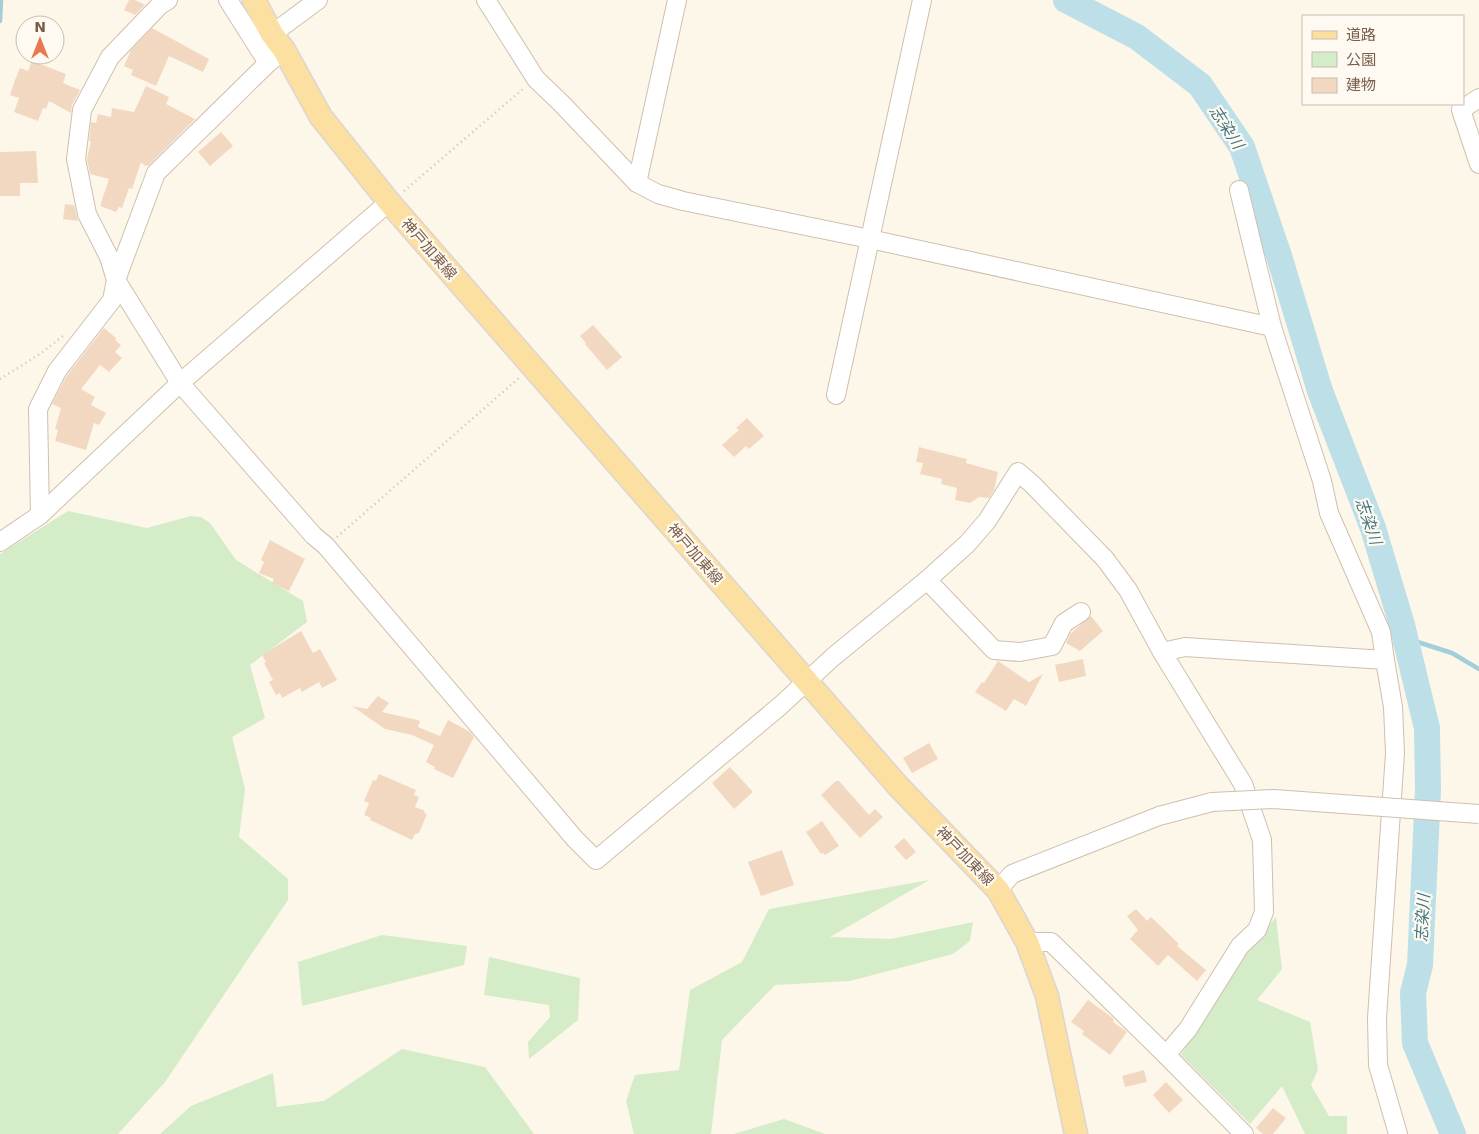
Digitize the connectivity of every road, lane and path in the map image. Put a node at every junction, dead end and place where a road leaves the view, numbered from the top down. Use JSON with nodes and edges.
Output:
{"nodes":[{"id":1,"x":168,"y":0,"type":"edge"},
{"id":2,"x":228,"y":0,"type":"edge"},
{"id":3,"x":254,"y":0,"type":"edge"},
{"id":4,"x":318,"y":0,"type":"edge"},
{"id":5,"x":486,"y":0,"type":"edge"},
{"id":6,"x":677,"y":0,"type":"edge"},
{"id":7,"x":922,"y":0,"type":"edge"},
{"id":8,"x":275,"y":49,"type":"junction"},
{"id":9,"x":536,"y":79,"type":"junction"},
{"id":10,"x":1479,"y":98,"type":"edge"},
{"id":11,"x":1479,"y":164,"type":"edge"},
{"id":12,"x":638,"y":183,"type":"junction"},
{"id":13,"x":1238,"y":190,"type":"dead end"},
{"id":14,"x":389,"y":202,"type":"junction"},
{"id":15,"x":870,"y":239,"type":"junction"},
{"id":16,"x":116,"y":280,"type":"junction"},
{"id":17,"x":1272,"y":327,"type":"junction"},
{"id":18,"x":64,"y":335,"type":"dead end"},
{"id":19,"x":531,"y":367,"type":"junction"},
{"id":20,"x":0,"y":379,"type":"edge"},
{"id":21,"x":180,"y":383,"type":"junction"},
{"id":22,"x":836,"y":395,"type":"dead end"},
{"id":23,"x":40,"y":515,"type":"junction"},
{"id":24,"x":0,"y":542,"type":"edge"},
{"id":25,"x":326,"y":546,"type":"junction"},
{"id":26,"x":927,"y":580,"type":"junction"},
{"id":27,"x":1081,"y":612,"type":"dead end"},
{"id":28,"x":1162,"y":652,"type":"junction"},
{"id":29,"x":1386,"y":660,"type":"junction"},
{"id":30,"x":806,"y":681,"type":"junction"},
{"id":31,"x":1479,"y":814,"type":"edge"},
{"id":32,"x":998,"y":890,"type":"junction"},
{"id":33,"x":1028,"y":942,"type":"junction"},
{"id":34,"x":1166,"y":1055,"type":"junction"},
{"id":35,"x":1076,"y":1134,"type":"edge"},
{"id":36,"x":1244,"y":1134,"type":"edge"},
{"id":37,"x":1398,"y":1134,"type":"edge"}],
"edges":[{"from":1,"to":16,"type":"street"},
{"from":2,"to":8,"type":"street"},
{"from":3,"to":8,"type":"main road","name":"神戸加東線"},
{"from":4,"to":8,"type":"street"},
{"from":5,"to":9,"type":"street"},
{"from":6,"to":12,"type":"street"},
{"from":7,"to":15,"type":"street"},
{"from":8,"to":14,"type":"main road","name":"神戸加東線"},
{"from":8,"to":16,"type":"street"},
{"from":9,"to":12,"type":"street"},
{"from":9,"to":14,"type":"path"},
{"from":10,"to":11,"type":"street"},
{"from":12,"to":15,"type":"street"},
{"from":13,"to":17,"type":"street"},
{"from":14,"to":19,"type":"main road","name":"神戸加東線"},
{"from":14,"to":21,"type":"street"},
{"from":15,"to":17,"type":"street"},
{"from":15,"to":22,"type":"street"},
{"from":16,"to":21,"type":"street"},
{"from":16,"to":23,"type":"street"},
{"from":17,"to":29,"type":"street"},
{"from":18,"to":20,"type":"path"},
{"from":19,"to":25,"type":"path"},
{"from":19,"to":30,"type":"main road","name":"神戸加東線"},
{"from":21,"to":23,"type":"street"},
{"from":21,"to":25,"type":"street"},
{"from":23,"to":24,"type":"street"},
{"from":25,"to":30,"type":"street"},
{"from":26,"to":27,"type":"street"},
{"from":26,"to":28,"type":"street"},
{"from":26,"to":30,"type":"street"},
{"from":28,"to":29,"type":"street"},
{"from":28,"to":34,"type":"street"},
{"from":29,"to":37,"type":"street"},
{"from":30,"to":32,"type":"main road","name":"神戸加東線"},
{"from":31,"to":32,"type":"street","bridge":true},
{"from":32,"to":33,"type":"main road","name":"神戸加東線"},
{"from":33,"to":34,"type":"street"},
{"from":33,"to":35,"type":"main road","name":"神戸加東線"},
{"from":34,"to":36,"type":"street"}]}
